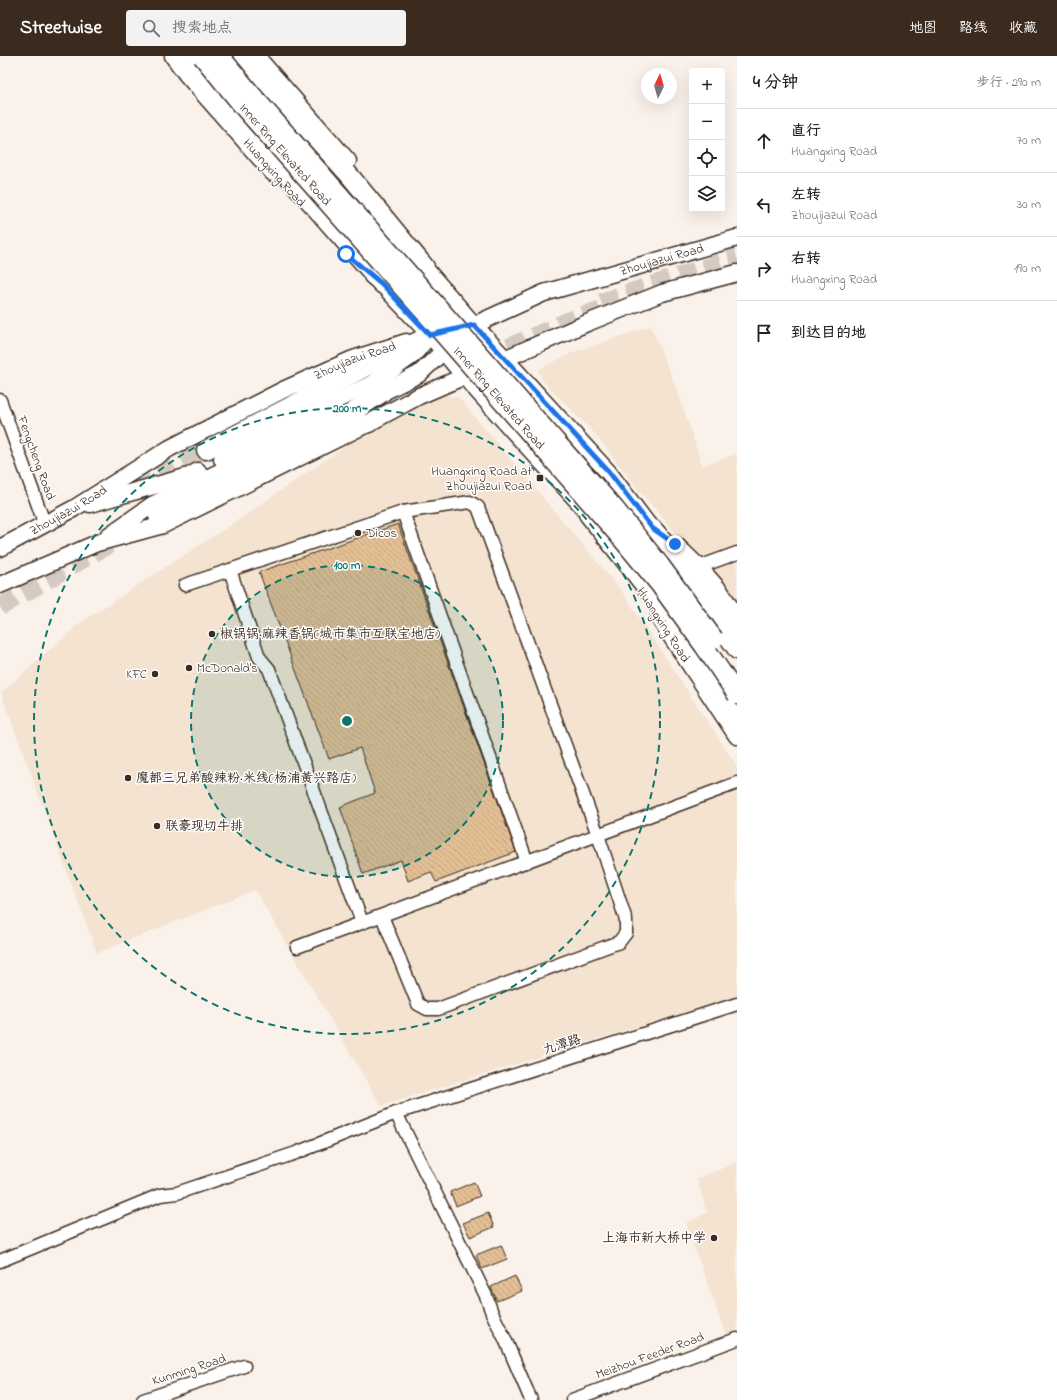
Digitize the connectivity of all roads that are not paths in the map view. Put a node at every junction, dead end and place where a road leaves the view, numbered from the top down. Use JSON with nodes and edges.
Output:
{"nodes":[{"id":1,"x":173,"y":56,"type":"edge"},
{"id":2,"x":183,"y":56,"type":"edge"},
{"id":3,"x":194,"y":56,"type":"edge"},
{"id":4,"x":202,"y":56,"type":"edge"},
{"id":5,"x":220,"y":56,"type":"edge"},
{"id":6,"x":232,"y":56,"type":"edge"},
{"id":7,"x":244,"y":56,"type":"edge"},
{"id":8,"x":256,"y":56,"type":"edge"},
{"id":9,"x":737,"y":238,"type":"edge"},
{"id":10,"x":425,"y":267,"type":"junction"},
{"id":11,"x":737,"y":274,"type":"edge"},
{"id":12,"x":382,"y":284,"type":"junction"},
{"id":13,"x":474,"y":325,"type":"junction"},
{"id":14,"x":430,"y":335,"type":"junction"},
{"id":15,"x":443,"y":351,"type":"junction"},
{"id":16,"x":505,"y":358,"type":"junction"},
{"id":17,"x":464,"y":376,"type":"junction"},
{"id":18,"x":382,"y":393,"type":"junction"},
{"id":19,"x":0,"y":400,"type":"edge"},
{"id":20,"x":370,"y":423,"type":"junction"},
{"id":21,"x":306,"y":443,"type":"junction"},
{"id":22,"x":206,"y":450,"type":"tunnel mouth"},
{"id":23,"x":73,"y":509,"type":"junction"},
{"id":24,"x":403,"y":512,"type":"junction"},
{"id":25,"x":588,"y":514,"type":"junction"},
{"id":26,"x":158,"y":516,"type":"dead end"},
{"id":27,"x":45,"y":524,"type":"junction"},
{"id":28,"x":652,"y":528,"type":"junction"},
{"id":29,"x":97,"y":543,"type":"junction"},
{"id":30,"x":0,"y":548,"type":"edge"},
{"id":31,"x":737,"y":552,"type":"edge"},
{"id":32,"x":699,"y":567,"type":"junction"},
{"id":33,"x":230,"y":570,"type":"junction"},
{"id":34,"x":0,"y":585,"type":"edge"},
{"id":35,"x":185,"y":586,"type":"dead end"},
{"id":36,"x":737,"y":618,"type":"edge"},
{"id":37,"x":737,"y":634,"type":"edge"},
{"id":38,"x":737,"y":651,"type":"edge"},
{"id":39,"x":737,"y":673,"type":"edge"},
{"id":40,"x":737,"y":695,"type":"edge"},
{"id":41,"x":737,"y":705,"type":"edge"},
{"id":42,"x":737,"y":723,"type":"edge"},
{"id":43,"x":737,"y":736,"type":"edge"},
{"id":44,"x":737,"y":783,"type":"edge"},
{"id":45,"x":598,"y":835,"type":"junction"},
{"id":46,"x":527,"y":862,"type":"junction"},
{"id":47,"x":382,"y":916,"type":"junction"},
{"id":48,"x":362,"y":922,"type":"junction"},
{"id":49,"x":297,"y":947,"type":"dead end"},
{"id":50,"x":737,"y":1004,"type":"edge"},
{"id":51,"x":396,"y":1114,"type":"junction"},
{"id":52,"x":0,"y":1261,"type":"edge"},
{"id":53,"x":737,"y":1339,"type":"edge"},
{"id":54,"x":244,"y":1366,"type":"dead end"},
{"id":55,"x":143,"y":1400,"type":"edge"},
{"id":56,"x":531,"y":1400,"type":"edge"},
{"id":57,"x":572,"y":1400,"type":"edge"}],
"edges":[{"from":1,"to":12,"type":"main road","name":"Huangxing Road"},
{"from":2,"to":12,"type":"highway"},
{"from":3,"to":12,"type":"main road","name":"Huangxing Road"},
{"from":4,"to":40,"type":"highway","name":"Inner Ring Elevated Road","bridge":true},
{"from":5,"to":39,"type":"highway","name":"Inner Ring Elevated Road","bridge":true},
{"from":6,"to":10,"type":"main road"},
{"from":7,"to":10,"type":"highway"},
{"from":8,"to":10,"type":"main road"},
{"from":9,"to":13,"type":"main road","name":"Zhoujiazui Road"},
{"from":10,"to":13,"type":"main road"},
{"from":11,"to":16,"type":"main road"},
{"from":12,"to":14,"type":"main road","name":"Huangxing Road"},
{"from":13,"to":14,"type":"main road","name":"Zhoujiazui Road"},
{"from":13,"to":15,"type":"main road"},
{"from":13,"to":16,"type":"main road"},
{"from":14,"to":15,"type":"main road","name":"Huangxing Road"},
{"from":14,"to":22,"type":"highway"},
{"from":14,"to":23,"type":"main road","name":"Zhoujiazui Road"},
{"from":14,"to":23,"type":"main road"},
{"from":15,"to":17,"type":"main road","name":"Huangxing Road"},
{"from":15,"to":18,"type":"main road"},
{"from":16,"to":17,"type":"main road"},
{"from":16,"to":28,"type":"main road"},
{"from":17,"to":20,"type":"main road"},
{"from":17,"to":25,"type":"main road","name":"Huangxing Road"},
{"from":18,"to":21,"type":"highway"},
{"from":18,"to":29,"type":"main road"},
{"from":19,"to":27,"type":"street","name":"Fengcheng Road"},
{"from":20,"to":21,"type":"highway"},
{"from":20,"to":29,"type":"main road"},
{"from":21,"to":26,"type":"highway"},
{"from":23,"to":27,"type":"main road","name":"Zhoujiazui Road"},
{"from":24,"to":33,"type":"street"},
{"from":24,"to":45,"type":"street"},
{"from":24,"to":46,"type":"street"},
{"from":25,"to":41,"type":"main road","name":"Huangxing Road"},
{"from":25,"to":42,"type":"highway"},
{"from":25,"to":43,"type":"main road","name":"Huangxing Road"},
{"from":27,"to":30,"type":"main road","name":"Zhoujiazui Road"},
{"from":28,"to":32,"type":"main road"},
{"from":28,"to":37,"type":"highway"},
{"from":28,"to":38,"type":"main road"},
{"from":29,"to":34,"type":"main road"},
{"from":31,"to":32,"type":"street"},
{"from":32,"to":36,"type":"main road"},
{"from":33,"to":35,"type":"street"},
{"from":33,"to":48,"type":"street"},
{"from":44,"to":45,"type":"street"},
{"from":45,"to":46,"type":"street"},
{"from":45,"to":47,"type":"street"},
{"from":46,"to":47,"type":"street"},
{"from":47,"to":48,"type":"street"},
{"from":48,"to":49,"type":"street"},
{"from":50,"to":51,"type":"street","name":"九潭路"},
{"from":51,"to":52,"type":"street","name":"九潭路"},
{"from":51,"to":56,"type":"street"},
{"from":53,"to":57,"type":"street","name":"Meizhou Feeder Road"},
{"from":54,"to":55,"type":"street","name":"Kunming Road"}]}
